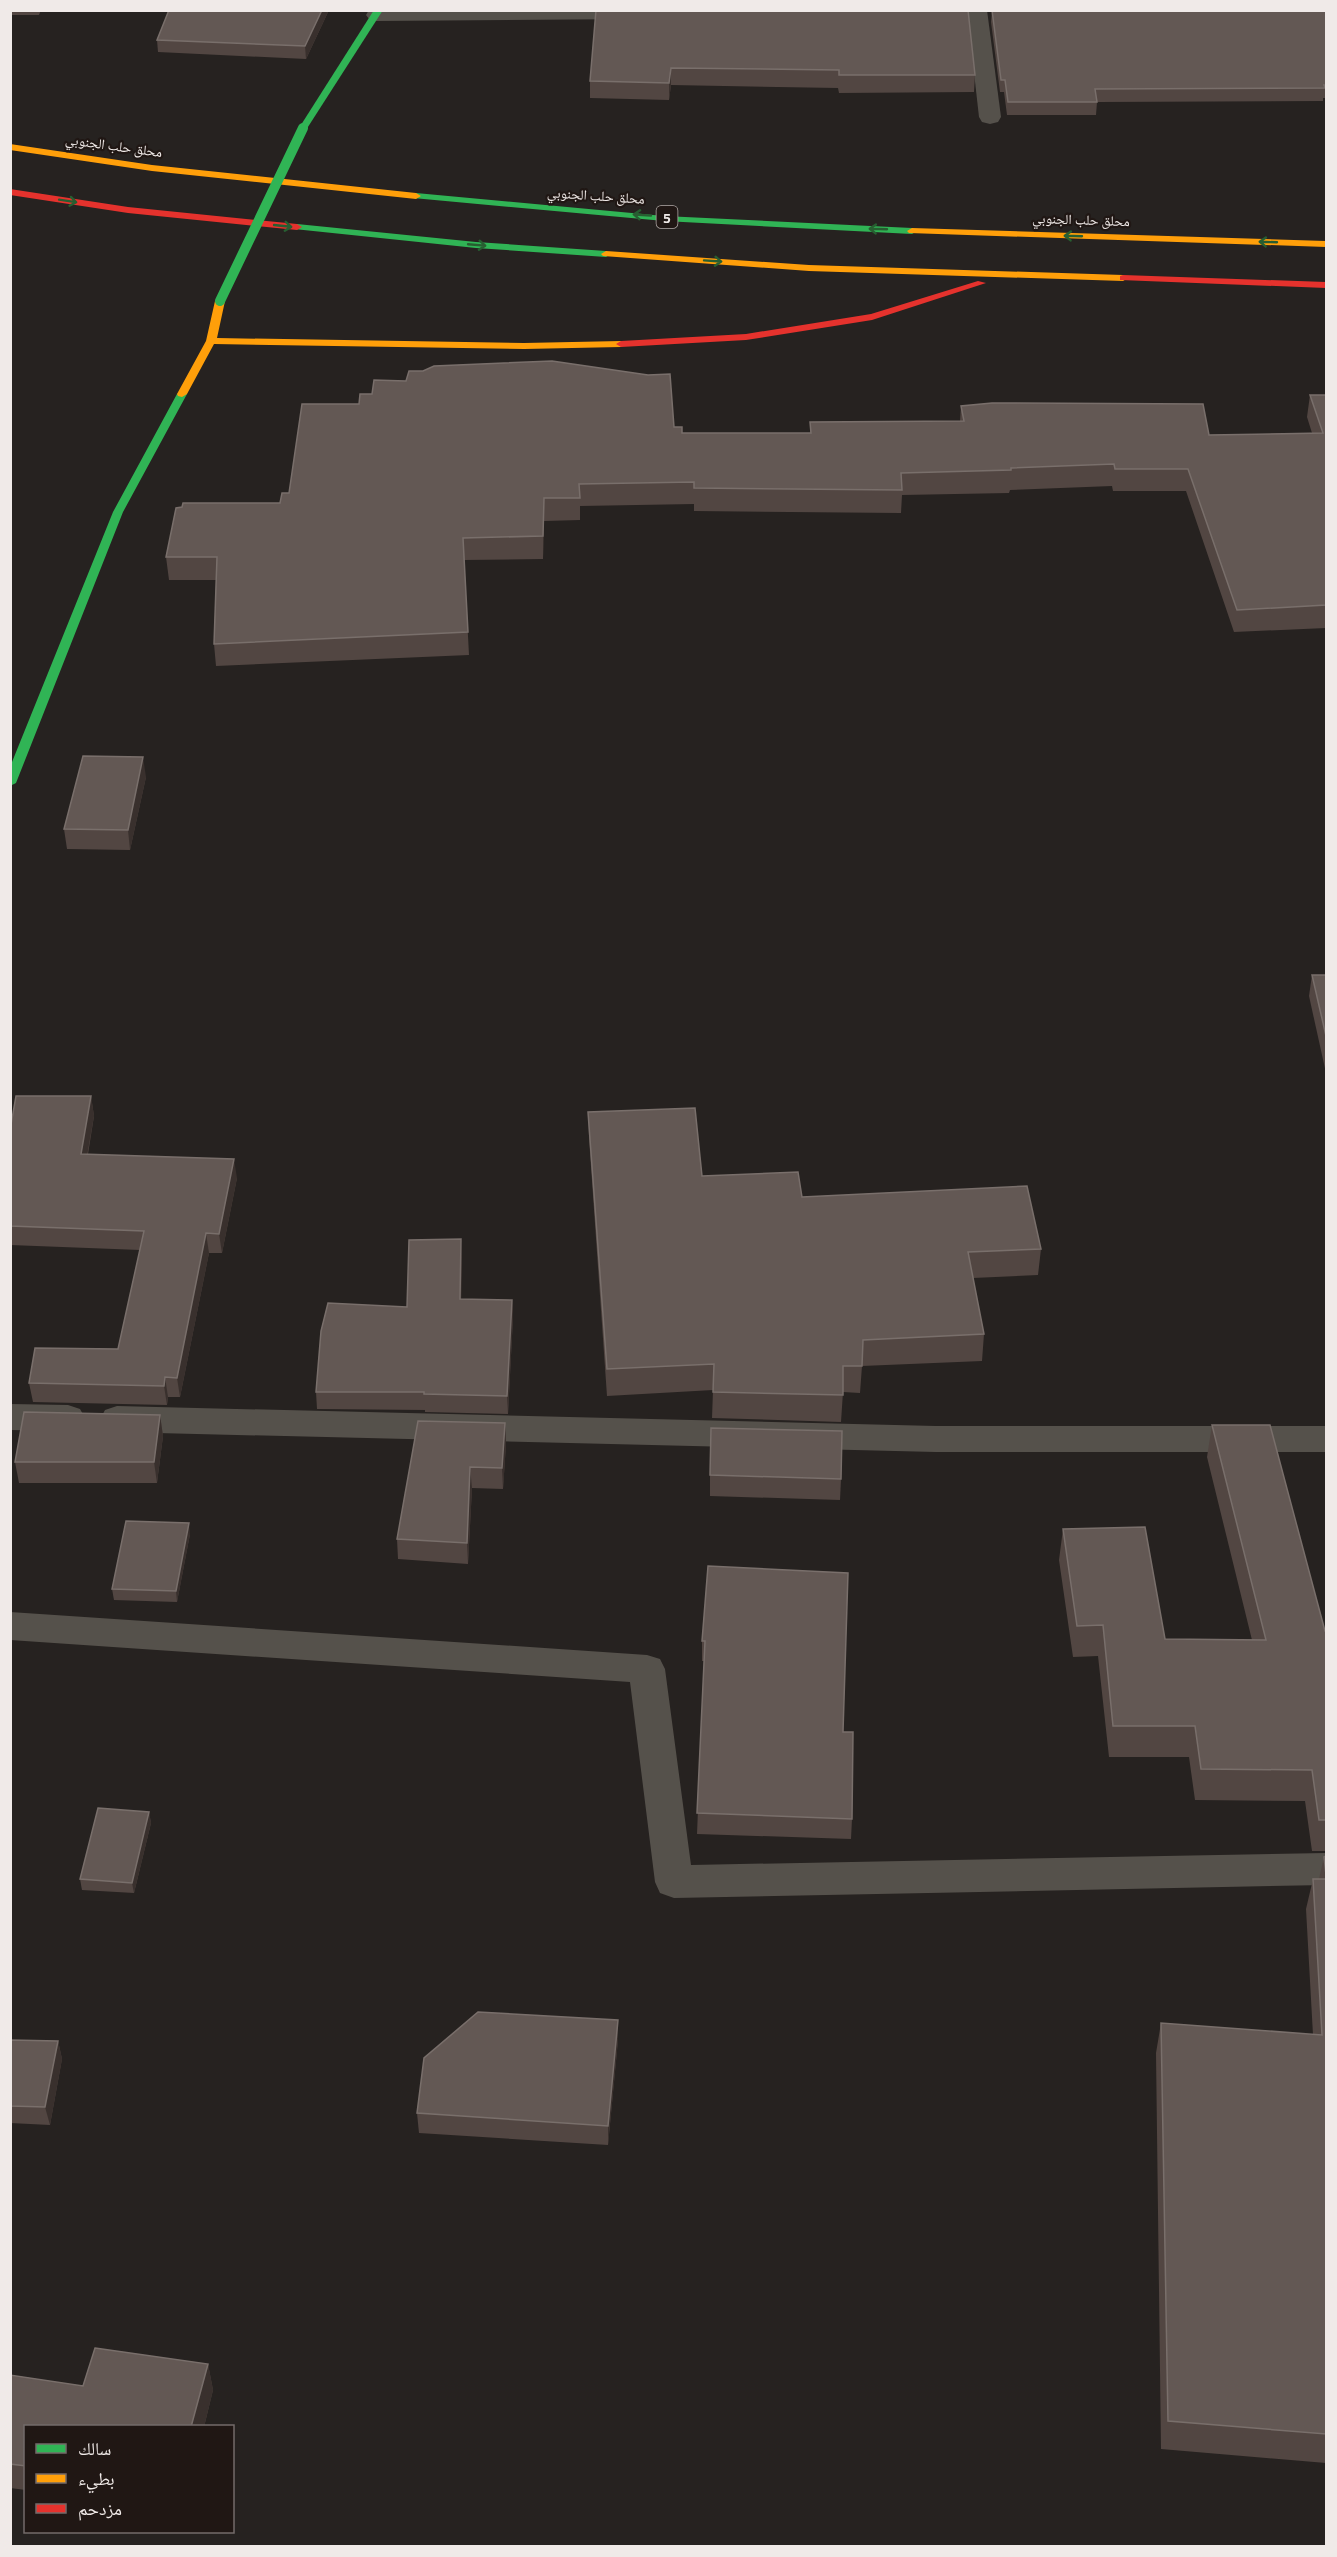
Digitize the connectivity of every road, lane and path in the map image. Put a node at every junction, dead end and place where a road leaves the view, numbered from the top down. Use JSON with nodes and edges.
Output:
{"nodes":[{"id":1,"x":896,"y":10,"type":"edge"},
{"id":2,"x":977,"y":10,"type":"edge"},
{"id":3,"x":804,"y":12,"type":"edge"},
{"id":4,"x":377,"y":13,"type":"edge"},
{"id":5,"x":663,"y":13,"type":"edge"},
{"id":6,"x":990,"y":117,"type":"dead end"},
{"id":7,"x":10,"y":147,"type":"edge"},
{"id":8,"x":10,"y":192,"type":"edge"},
{"id":9,"x":1326,"y":244,"type":"edge"},
{"id":10,"x":1006,"y":275,"type":"junction"},
{"id":11,"x":1326,"y":285,"type":"edge"},
{"id":12,"x":211,"y":341,"type":"junction"},
{"id":13,"x":10,"y":783,"type":"edge"},
{"id":14,"x":10,"y":1416,"type":"edge"},
{"id":15,"x":1326,"y":1439,"type":"edge"},
{"id":16,"x":10,"y":1626,"type":"edge"},
{"id":17,"x":1326,"y":1869,"type":"edge"}],
"edges":[{"from":1,"to":3,"type":"street"},
{"from":2,"to":6,"type":"street"},
{"from":4,"to":5,"type":"street"},
{"from":4,"to":12,"type":"main road","bridge":true},
{"from":9,"to":7,"type":"main road","name":"محلق حلب الجنوبي","number":"5","one_way":true},
{"from":8,"to":10,"type":"main road","one_way":true},
{"from":10,"to":11,"type":"main road"},
{"from":10,"to":12,"type":"main road"},
{"from":12,"to":13,"type":"main road"},
{"from":14,"to":15,"type":"street"},
{"from":16,"to":17,"type":"street"}]}
